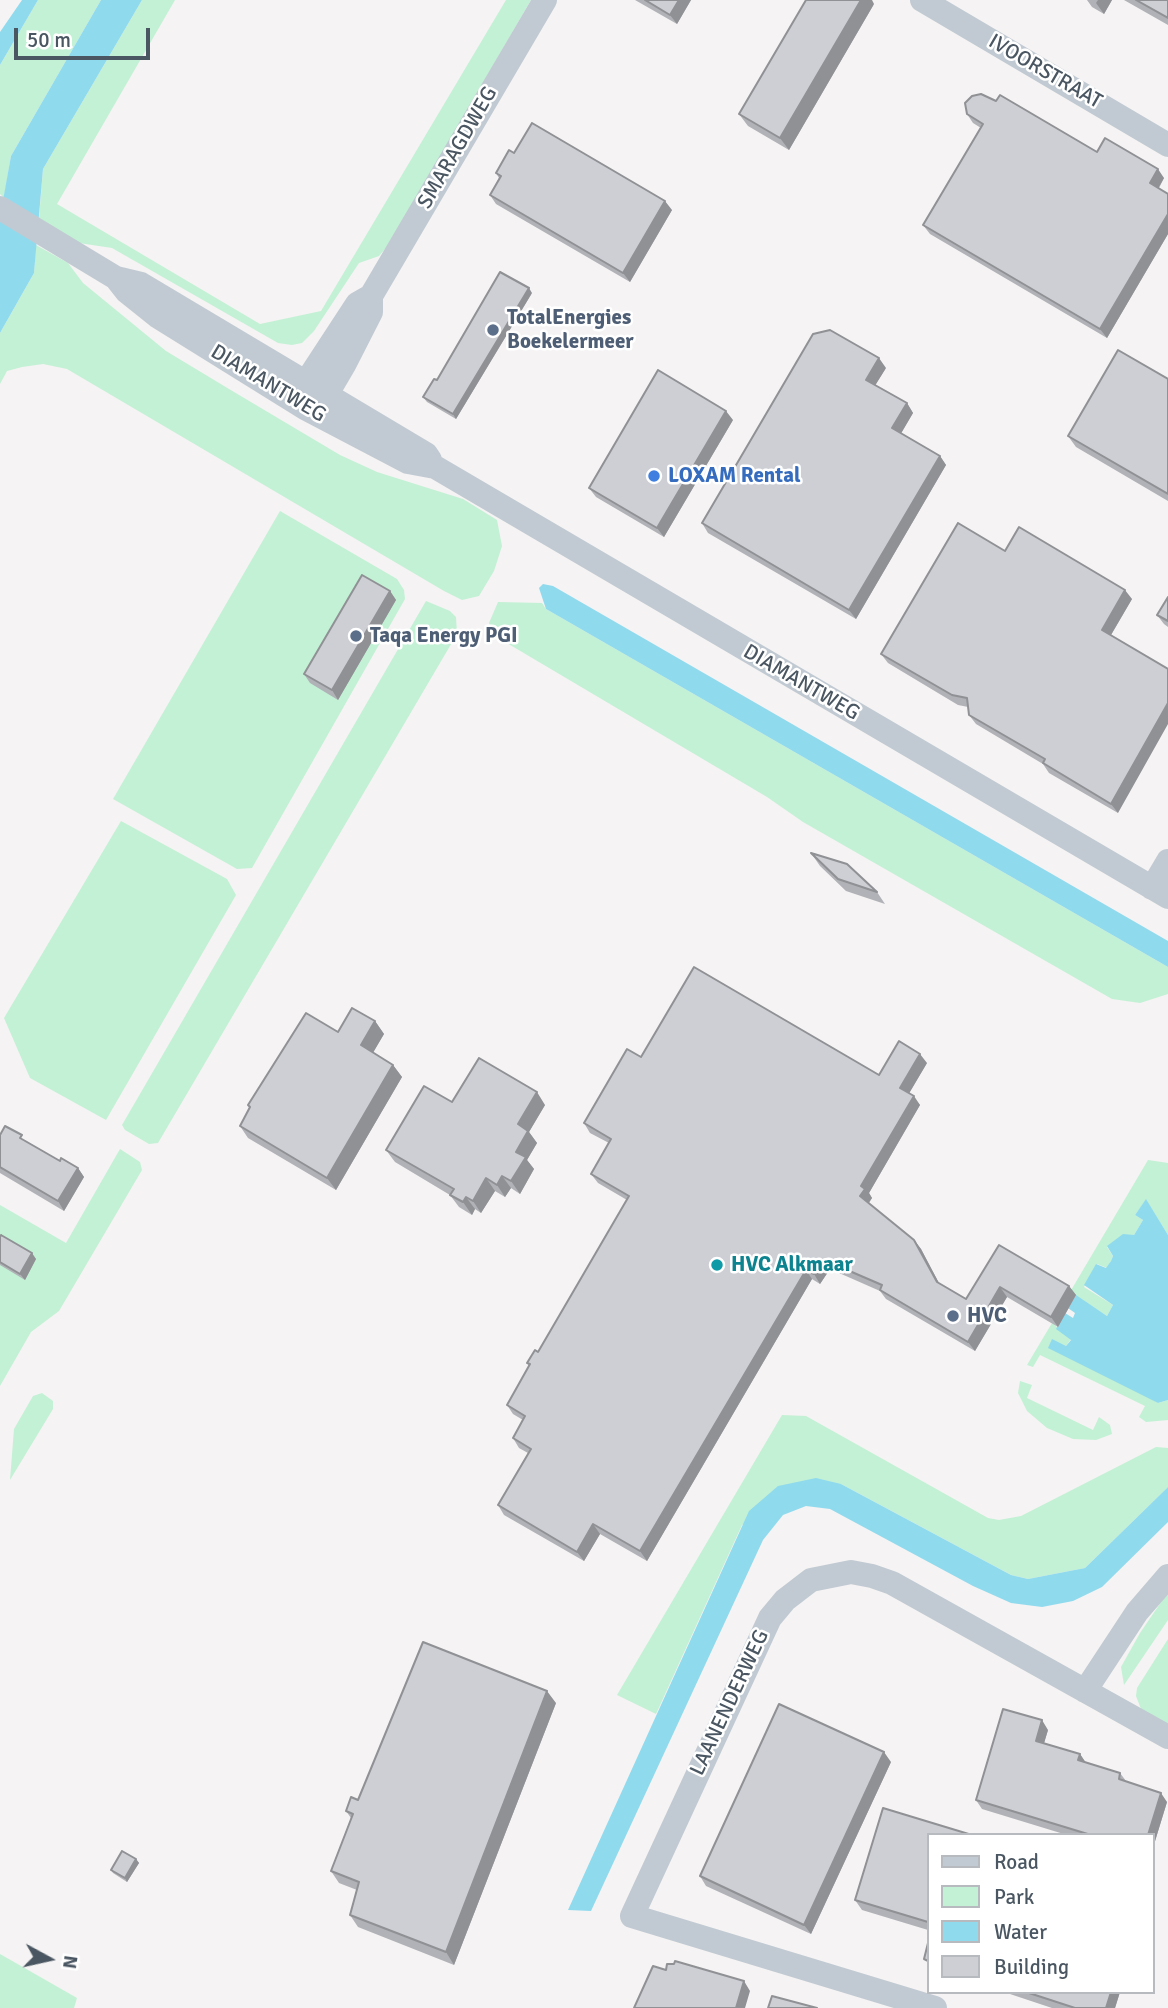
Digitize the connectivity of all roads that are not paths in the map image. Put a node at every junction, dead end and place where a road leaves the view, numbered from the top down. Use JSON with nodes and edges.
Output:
{"nodes":[{"id":1,"x":545,"y":0,"type":"edge"},
{"id":2,"x":922,"y":0,"type":"edge"},
{"id":3,"x":1168,"y":145,"type":"edge"},
{"id":4,"x":0,"y":208,"type":"edge"},
{"id":5,"x":116,"y":278,"type":"junction"},
{"id":6,"x":316,"y":388,"type":"junction"},
{"id":7,"x":305,"y":408,"type":"junction"},
{"id":8,"x":435,"y":467,"type":"junction"},
{"id":9,"x":1168,"y":861,"type":"edge"},
{"id":10,"x":1160,"y":892,"type":"edge"},
{"id":11,"x":1168,"y":1576,"type":"edge"},
{"id":12,"x":1085,"y":1691,"type":"junction"},
{"id":13,"x":1168,"y":1737,"type":"edge"},
{"id":14,"x":934,"y":2008,"type":"edge"}],
"edges":[{"from":1,"to":6,"type":"street","name":"SMARAGDWEG"},
{"from":2,"to":3,"type":"street","name":"IVOORSTRAAT"},
{"from":4,"to":5,"type":"street","name":"DIAMANTWEG"},
{"from":5,"to":6,"type":"street","name":"DIAMANTWEG"},
{"from":5,"to":7,"type":"street","name":"DIAMANTWEG"},
{"from":6,"to":7,"type":"street","name":"SMARAGDWEG"},
{"from":6,"to":8,"type":"street","name":"DIAMANTWEG"},
{"from":7,"to":8,"type":"street","name":"DIAMANTWEG"},
{"from":8,"to":10,"type":"street","name":"DIAMANTWEG"},
{"from":9,"to":10,"type":"street"},
{"from":11,"to":12,"type":"street"},
{"from":12,"to":13,"type":"street","name":"LAANENDERWEG"},
{"from":12,"to":14,"type":"street","name":"LAANENDERWEG"}]}
